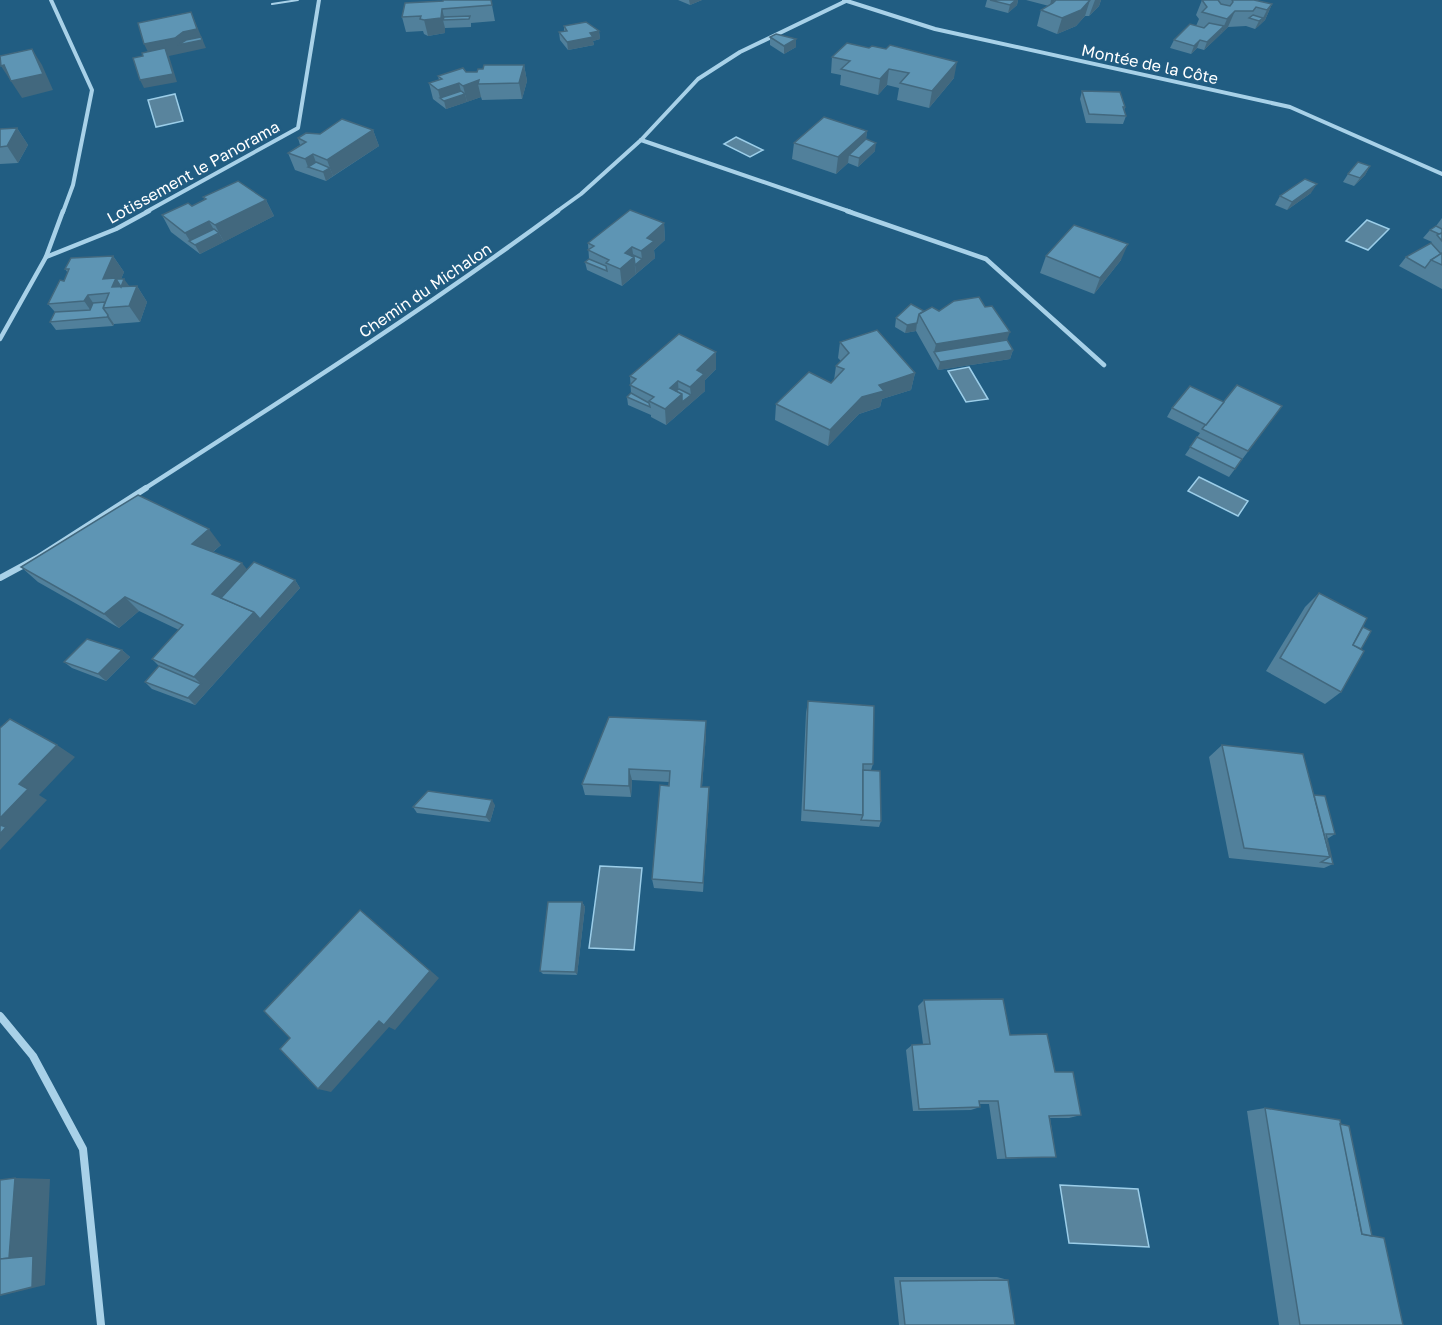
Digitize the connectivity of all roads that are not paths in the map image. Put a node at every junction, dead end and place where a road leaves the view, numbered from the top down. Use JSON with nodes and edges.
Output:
{"nodes":[{"id":1,"x":51,"y":0,"type":"edge"},
{"id":2,"x":298,"y":0,"type":"edge"},
{"id":3,"x":319,"y":0,"type":"edge"},
{"id":4,"x":844,"y":0,"type":"edge"},
{"id":5,"x":273,"y":4,"type":"dead end"},
{"id":6,"x":640,"y":140,"type":"junction"},
{"id":7,"x":1442,"y":174,"type":"edge"},
{"id":8,"x":46,"y":258,"type":"junction"},
{"id":9,"x":0,"y":339,"type":"edge"},
{"id":10,"x":1104,"y":365,"type":"dead end"},
{"id":11,"x":0,"y":578,"type":"edge"},
{"id":12,"x":0,"y":1017,"type":"edge"},
{"id":13,"x":100,"y":1325,"type":"edge"}],
"edges":[{"from":1,"to":8,"type":"street"},
{"from":2,"to":5,"type":"lane"},
{"from":3,"to":8,"type":"street","name":"Lotissement le Panorama"},
{"from":4,"to":6,"type":"street","name":"Chemin du Michalon"},
{"from":4,"to":7,"type":"street","name":"Montée de la Côte"},
{"from":6,"to":10,"type":"street"},
{"from":6,"to":11,"type":"street","name":"Chemin du Michalon"},
{"from":8,"to":9,"type":"street"},
{"from":12,"to":13,"type":"street"}]}
